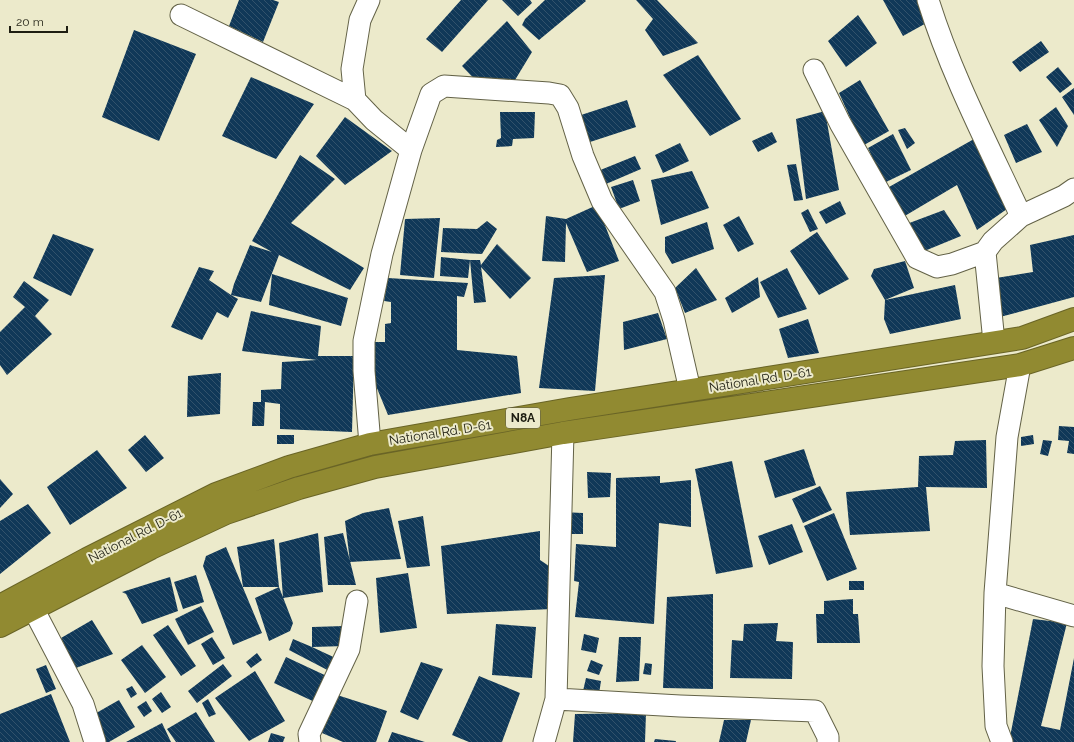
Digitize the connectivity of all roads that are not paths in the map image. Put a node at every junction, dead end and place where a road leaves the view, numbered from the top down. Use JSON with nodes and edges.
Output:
{"nodes":[{"id":1,"x":369,"y":0,"type":"edge"},
{"id":2,"x":928,"y":0,"type":"edge"},
{"id":3,"x":181,"y":15,"type":"dead end"},
{"id":4,"x":814,"y":70,"type":"dead end"},
{"id":5,"x":355,"y":100,"type":"junction"},
{"id":6,"x":411,"y":150,"type":"junction"},
{"id":7,"x":1074,"y":189,"type":"edge"},
{"id":8,"x":1021,"y":216,"type":"junction"},
{"id":9,"x":985,"y":252,"type":"junction"},
{"id":10,"x":1074,"y":319,"type":"edge"},
{"id":11,"x":994,"y":342,"type":"junction"},
{"id":12,"x":1074,"y":348,"type":"edge"},
{"id":13,"x":1020,"y":365,"type":"junction"},
{"id":14,"x":690,"y":390,"type":"junction"},
{"id":15,"x":563,"y":433,"type":"junction"},
{"id":16,"x":370,"y":444,"type":"junction"},
{"id":17,"x":995,"y":593,"type":"junction"},
{"id":18,"x":29,"y":601,"type":"junction"},
{"id":19,"x":358,"y":601,"type":"dead end"},
{"id":20,"x":0,"y":606,"type":"edge"},
{"id":21,"x":1074,"y":616,"type":"edge"},
{"id":22,"x":0,"y":626,"type":"edge"},
{"id":23,"x":556,"y":699,"type":"junction"},
{"id":24,"x":96,"y":742,"type":"edge"},
{"id":25,"x":310,"y":742,"type":"edge"},
{"id":26,"x":544,"y":742,"type":"edge"},
{"id":27,"x":828,"y":742,"type":"edge"},
{"id":28,"x":1002,"y":742,"type":"edge"}],
"edges":[{"from":1,"to":5,"type":"street"},
{"from":2,"to":8,"type":"street"},
{"from":3,"to":5,"type":"street"},
{"from":4,"to":9,"type":"street"},
{"from":5,"to":6,"type":"street"},
{"from":6,"to":14,"type":"street"},
{"from":6,"to":16,"type":"street"},
{"from":7,"to":8,"type":"street"},
{"from":8,"to":9,"type":"street"},
{"from":9,"to":11,"type":"street"},
{"from":10,"to":11,"type":"highway","name":"National Rd. D-61","number":"N8A"},
{"from":11,"to":14,"type":"highway","name":"National Rd. D-61","number":"N8A"},
{"from":12,"to":13,"type":"highway","name":"National Rd. D-61","number":"N8A"},
{"from":13,"to":15,"type":"highway","name":"National Rd. D-61","number":"N8A"},
{"from":13,"to":17,"type":"street"},
{"from":14,"to":16,"type":"highway","name":"National Rd. D-61","number":"N8A"},
{"from":15,"to":18,"type":"highway","name":"National Rd. D-61","number":"N8A"},
{"from":15,"to":23,"type":"street"},
{"from":16,"to":18,"type":"highway","name":"National Rd. D-61","number":"N8A"},
{"from":17,"to":21,"type":"street"},
{"from":17,"to":28,"type":"street"},
{"from":18,"to":20,"type":"highway","name":"National Rd. D-61","number":"N8A"},
{"from":18,"to":22,"type":"highway","name":"National Rd. D-61","number":"N8A"},
{"from":18,"to":24,"type":"street"},
{"from":19,"to":25,"type":"street"},
{"from":23,"to":26,"type":"street"},
{"from":23,"to":27,"type":"street"}]}
